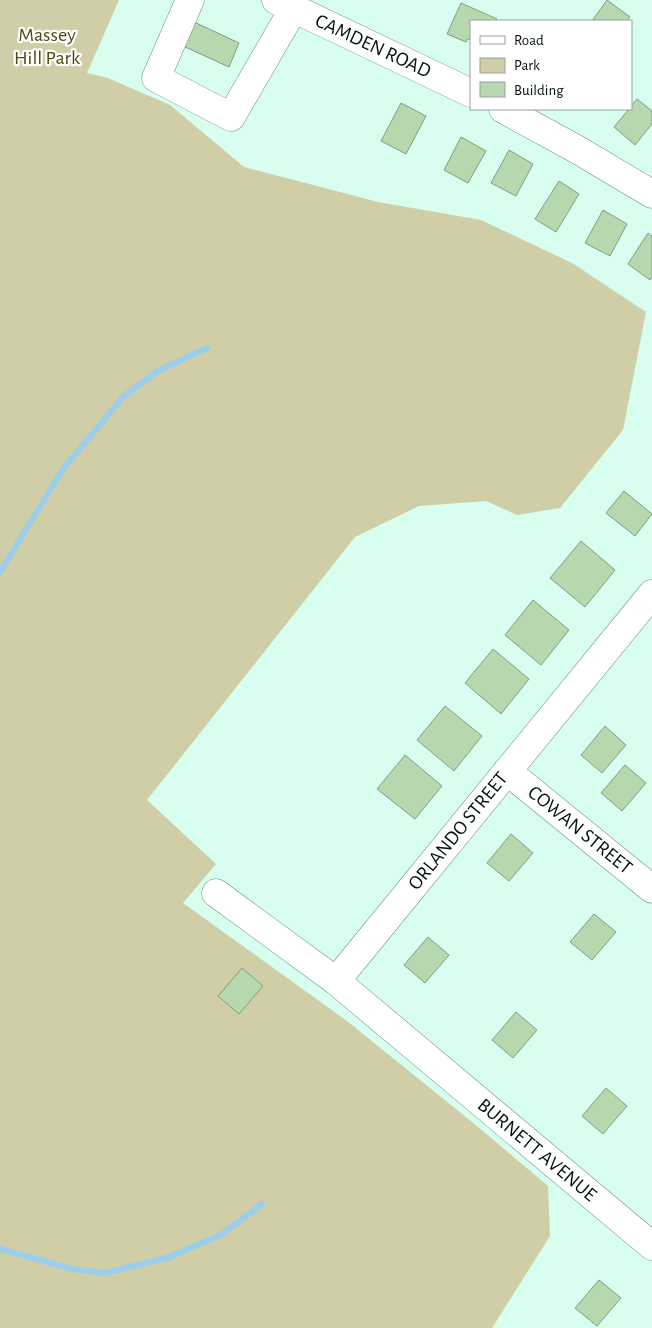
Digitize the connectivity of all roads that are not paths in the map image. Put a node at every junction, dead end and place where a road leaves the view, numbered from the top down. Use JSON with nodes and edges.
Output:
{"nodes":[{"id":1,"x":190,"y":0,"type":"edge"},
{"id":2,"x":285,"y":4,"type":"edge"},
{"id":3,"x":470,"y":93,"type":"edge"},
{"id":4,"x":505,"y":110,"type":"edge"},
{"id":5,"x":652,"y":194,"type":"edge"},
{"id":6,"x":652,"y":594,"type":"edge"},
{"id":7,"x":507,"y":771,"type":"junction"},
{"id":8,"x":652,"y":889,"type":"edge"},
{"id":9,"x":216,"y":893,"type":"dead end"},
{"id":10,"x":336,"y":981,"type":"junction"},
{"id":11,"x":652,"y":1246,"type":"edge"}],
"edges":[{"from":1,"to":2,"type":"street"},
{"from":2,"to":3,"type":"street","name":"CAMDEN ROAD"},
{"from":4,"to":5,"type":"street"},
{"from":6,"to":7,"type":"street","name":"ORLANDO STREET"},
{"from":7,"to":8,"type":"street","name":"COWAN STREET"},
{"from":7,"to":10,"type":"street","name":"ORLANDO STREET"},
{"from":9,"to":10,"type":"street"},
{"from":10,"to":11,"type":"street","name":"BURNETT AVENUE"}]}
